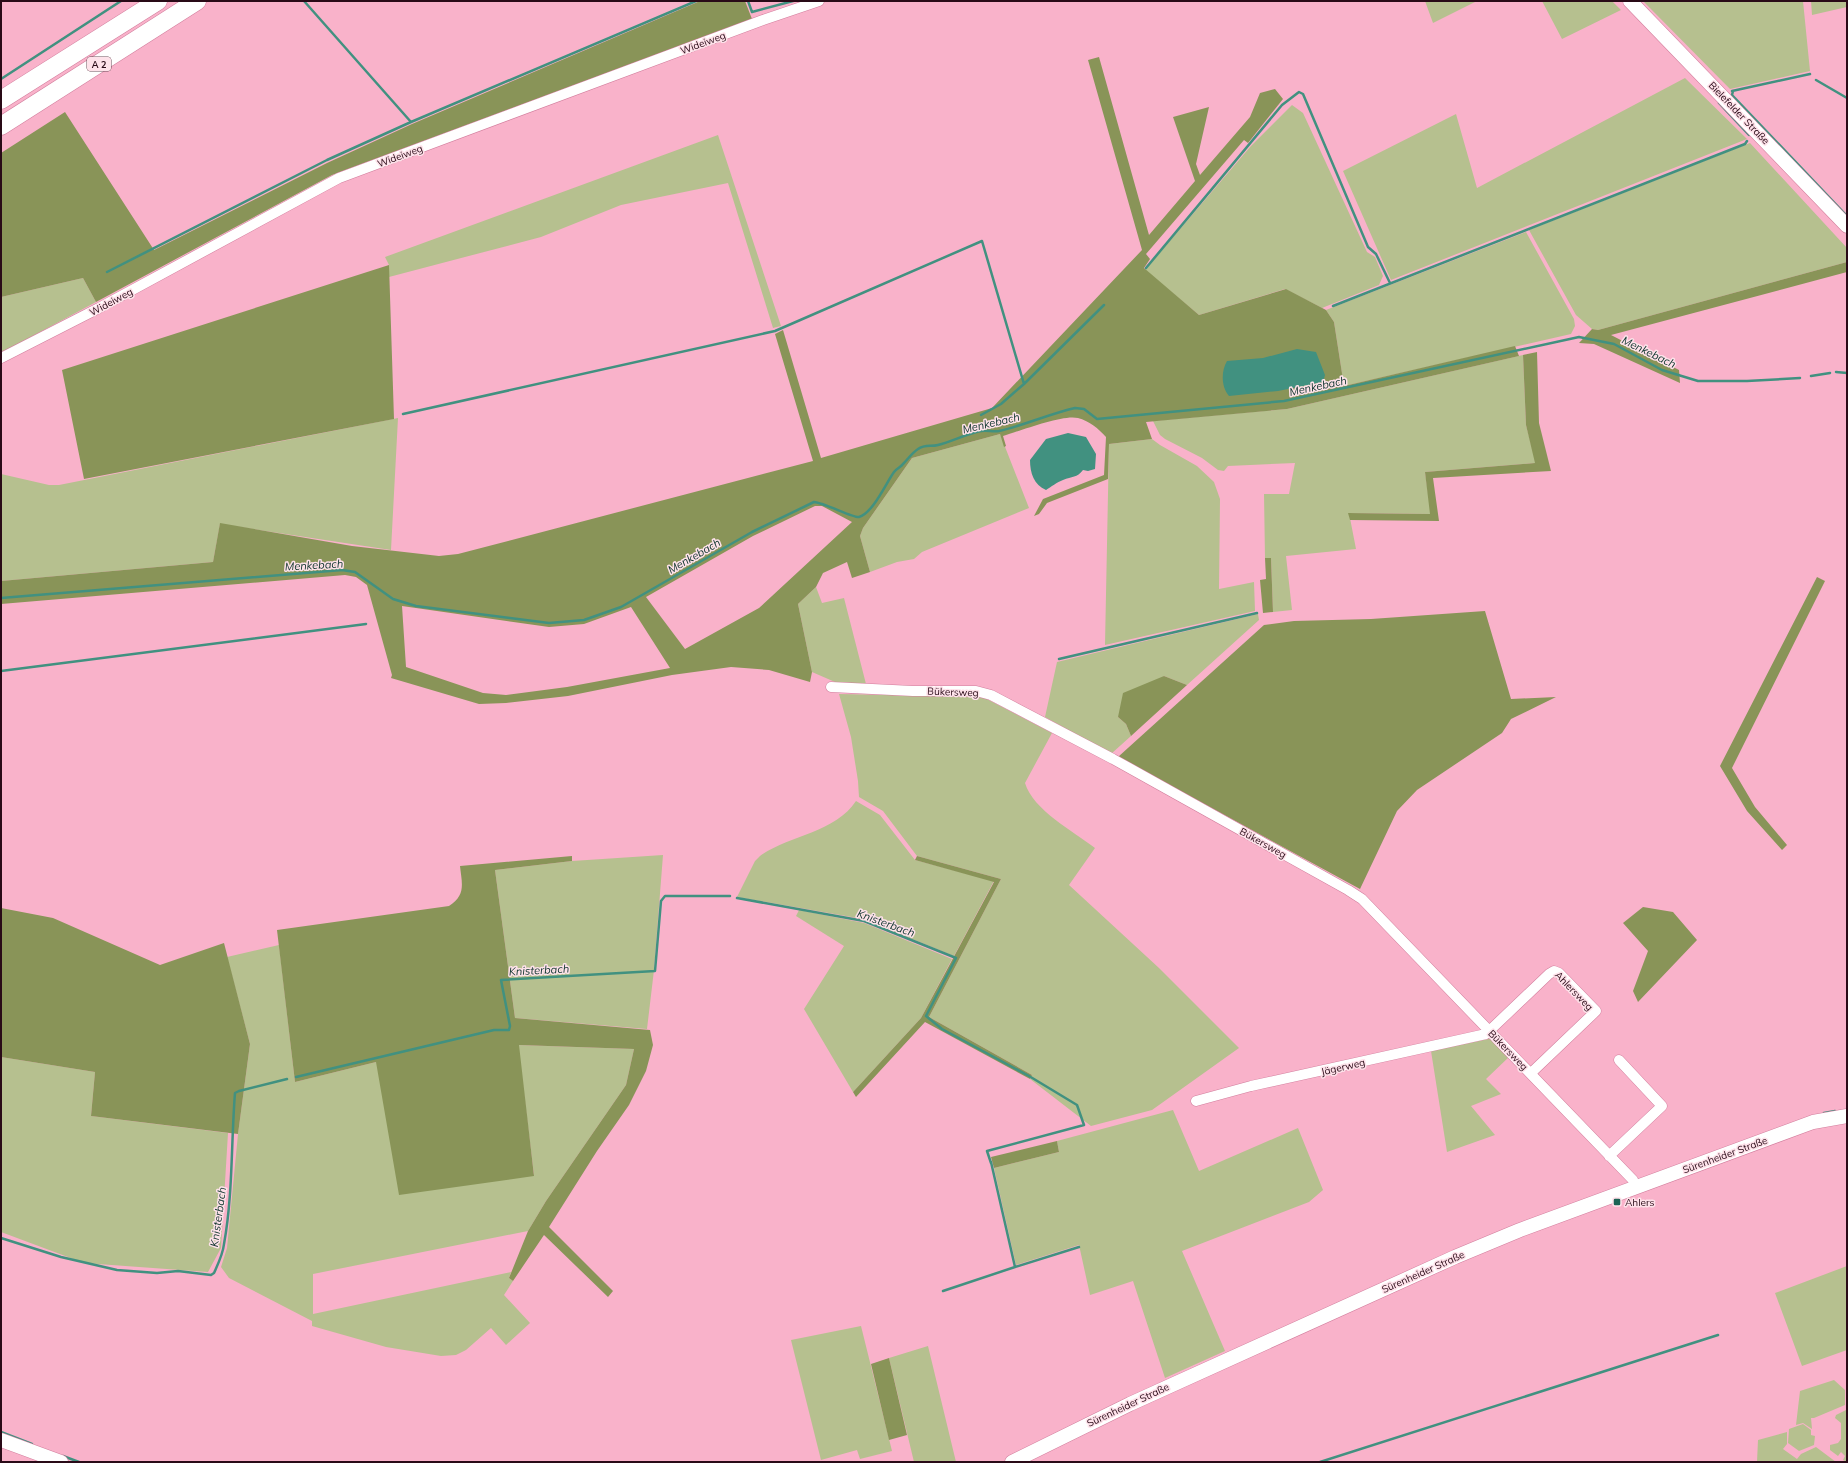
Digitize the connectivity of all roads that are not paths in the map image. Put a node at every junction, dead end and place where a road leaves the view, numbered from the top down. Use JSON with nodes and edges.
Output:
{"nodes":[{"id":1,"x":158,"y":1,"type":"edge"},
{"id":2,"x":197,"y":1,"type":"edge"},
{"id":3,"x":820,"y":1,"type":"edge"},
{"id":4,"x":1630,"y":1,"type":"edge"},
{"id":5,"x":1,"y":100,"type":"edge"},
{"id":6,"x":1,"y":126,"type":"edge"},
{"id":7,"x":1847,"y":226,"type":"edge"},
{"id":8,"x":1,"y":358,"type":"edge"},
{"id":9,"x":831,"y":687,"type":"dead end"},
{"id":10,"x":1490,"y":1031,"type":"junction"},
{"id":11,"x":1619,"y":1060,"type":"dead end"},
{"id":12,"x":1531,"y":1073,"type":"junction"},
{"id":13,"x":1196,"y":1101,"type":"dead end"},
{"id":14,"x":1847,"y":1116,"type":"edge"},
{"id":15,"x":1609,"y":1156,"type":"junction"},
{"id":16,"x":1636,"y":1188,"type":"junction"},
{"id":17,"x":1,"y":1440,"type":"edge"},
{"id":18,"x":61,"y":1462,"type":"edge"},
{"id":19,"x":1012,"y":1462,"type":"edge"}],
"edges":[{"from":1,"to":5,"type":"highway","number":"A 2"},
{"from":2,"to":6,"type":"highway","number":"A 2"},
{"from":3,"to":8,"type":"street","name":"Wideiweg"},
{"from":4,"to":7,"type":"main road","name":"Bielefelder Straße"},
{"from":9,"to":10,"type":"street","name":"Bükersweg"},
{"from":10,"to":12,"type":"street","name":"Bükersweg"},
{"from":10,"to":12,"type":"street","name":"Ahlersweg"},
{"from":10,"to":13,"type":"street","name":"Jägerweg"},
{"from":11,"to":15,"type":"street"},
{"from":12,"to":15,"type":"street","name":"Bükersweg"},
{"from":14,"to":16,"type":"main road","name":"Sürenheider Straße"},
{"from":15,"to":16,"type":"street","name":"Bükersweg"},
{"from":16,"to":19,"type":"main road","name":"Sürenheider Straße"},
{"from":17,"to":18,"type":"main road"}]}
